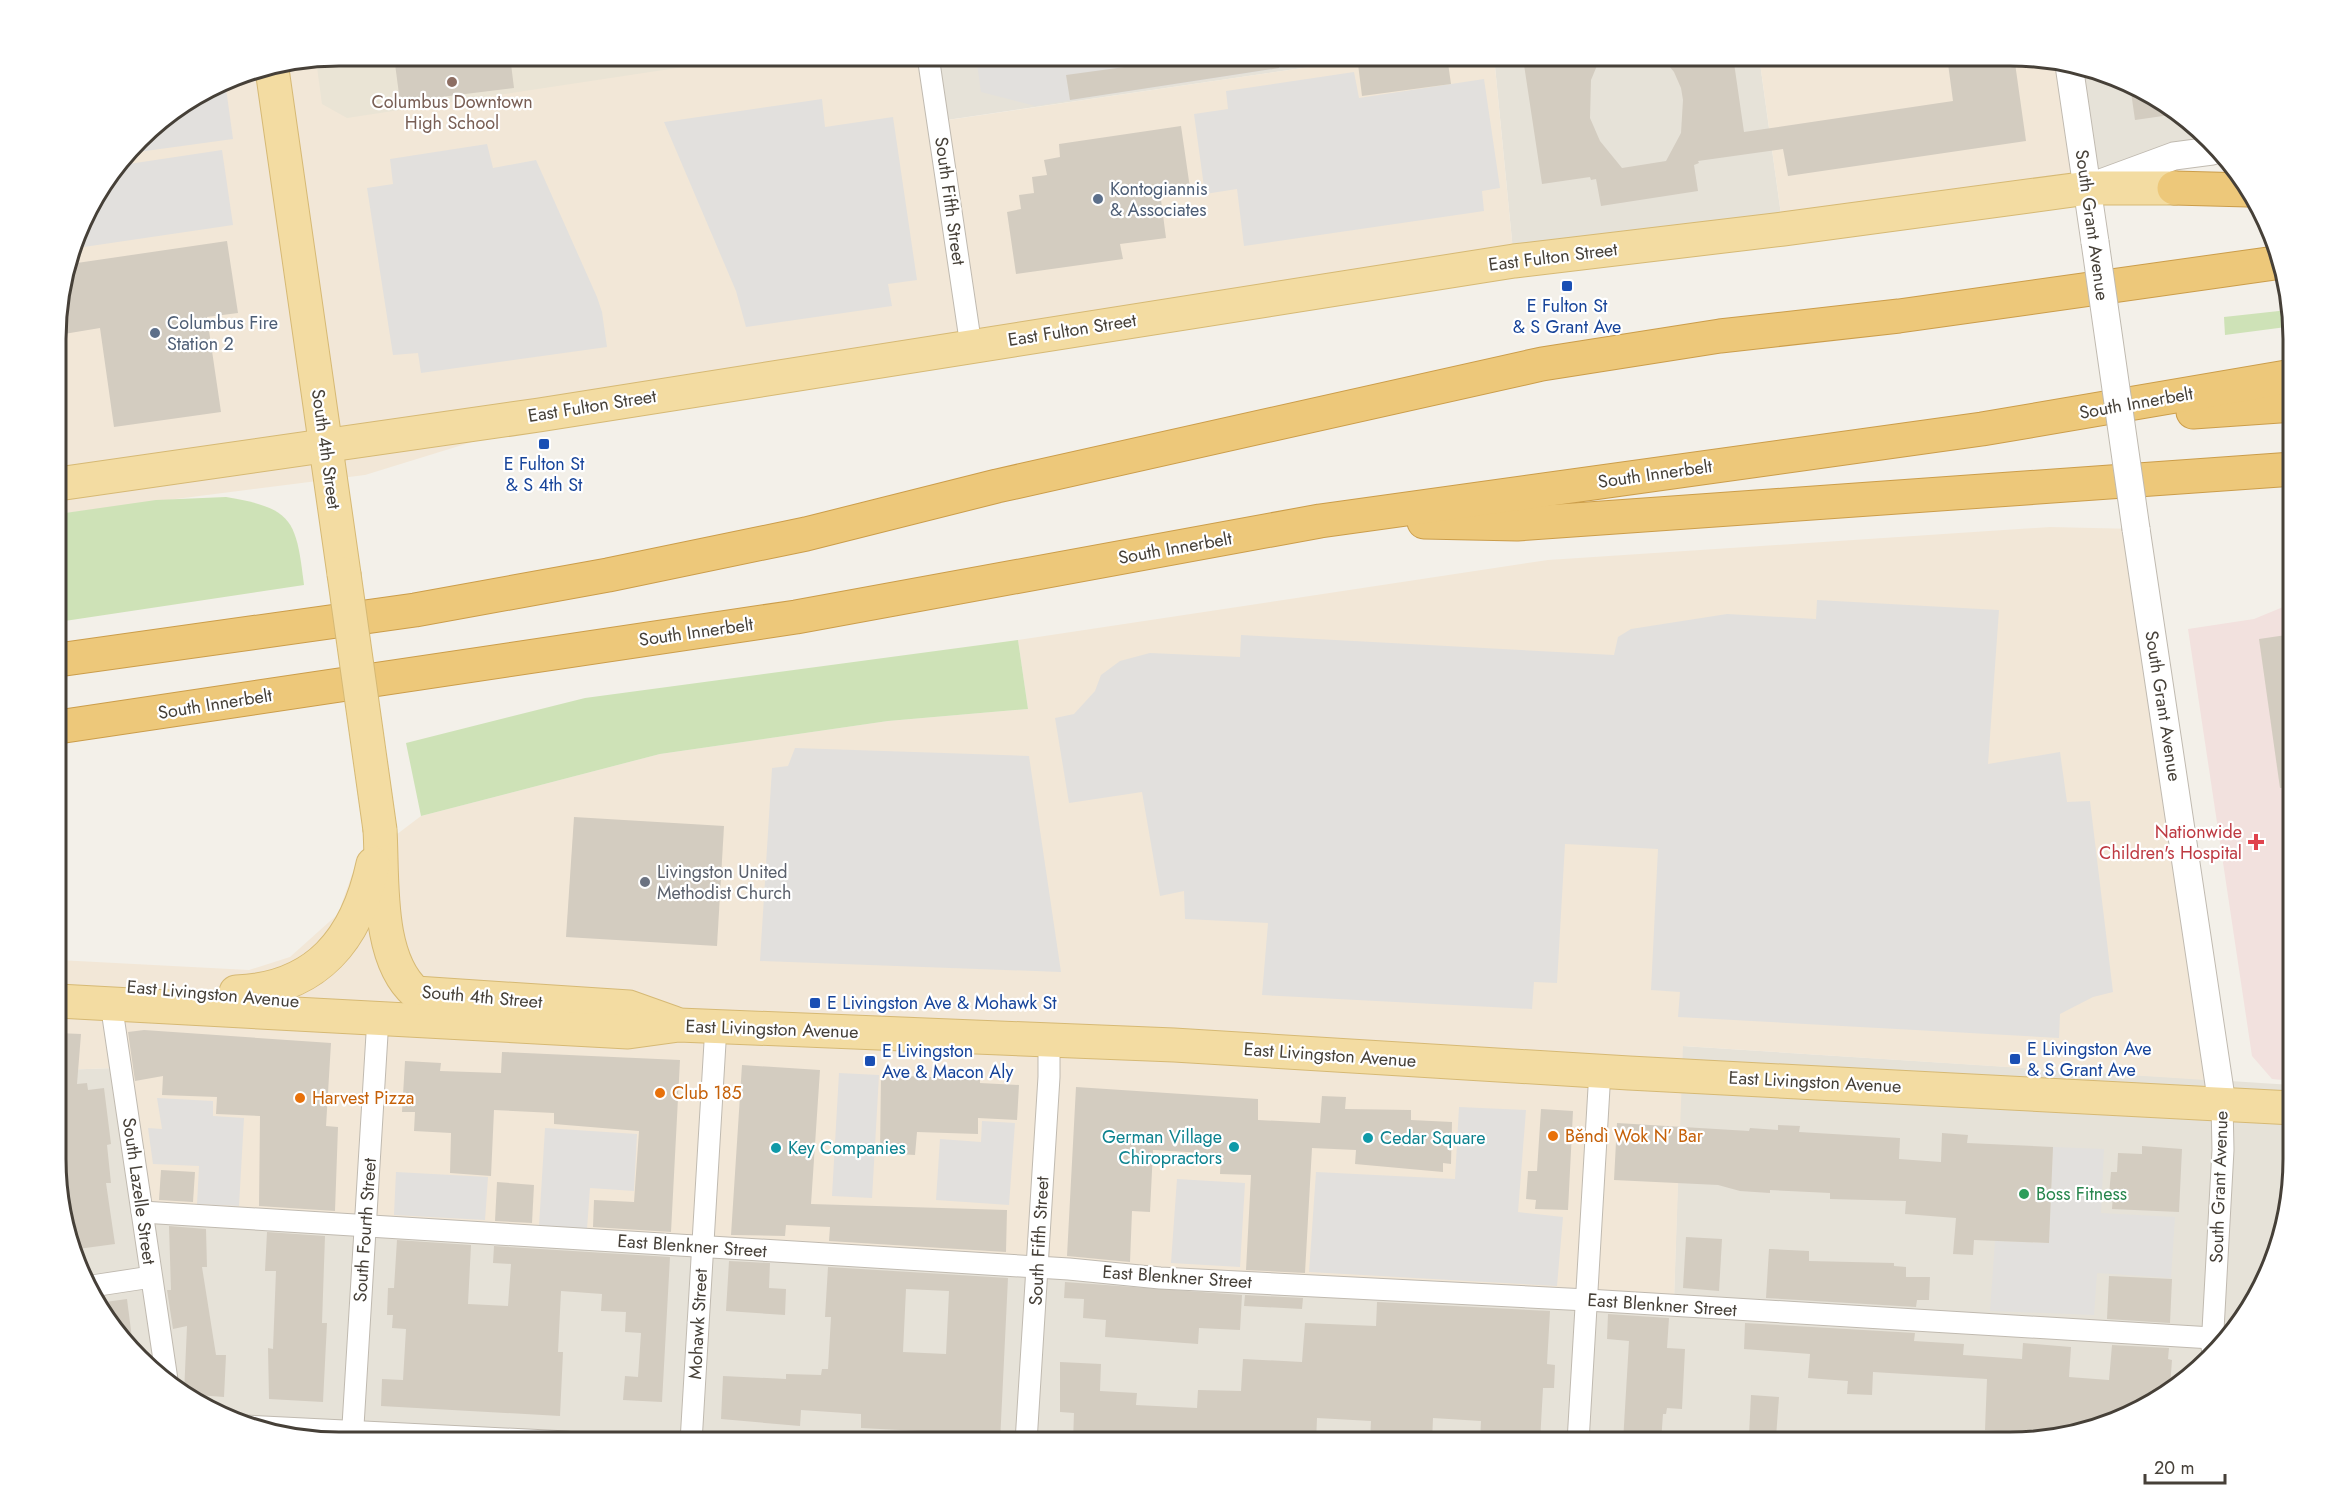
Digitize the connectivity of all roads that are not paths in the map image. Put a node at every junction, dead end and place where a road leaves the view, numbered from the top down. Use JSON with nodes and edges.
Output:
{"nodes":[{"id":1,"x":929,"y":66,"type":"edge"},
{"id":2,"x":2070,"y":73,"type":"edge"},
{"id":3,"x":273,"y":74,"type":"edge"},
{"id":4,"x":2208,"y":152,"type":"edge"},
{"id":5,"x":2231,"y":178,"type":"edge"},
{"id":6,"x":2088,"y":188,"type":"junction"},
{"id":7,"x":2174,"y":188,"type":"junction"},
{"id":8,"x":2239,"y":190,"type":"edge"},
{"id":9,"x":2273,"y":263,"type":"edge"},
{"id":10,"x":971,"y":346,"type":"junction"},
{"id":11,"x":2283,"y":378,"type":"edge"},
{"id":12,"x":2283,"y":406,"type":"edge"},
{"id":13,"x":1982,"y":429,"type":"junction"},
{"id":14,"x":326,"y":447,"type":"junction"},
{"id":15,"x":2283,"y":471,"type":"edge"},
{"id":16,"x":66,"y":483,"type":"edge"},
{"id":17,"x":1320,"y":521,"type":"junction"},
{"id":18,"x":66,"y":659,"type":"edge"},
{"id":19,"x":66,"y":727,"type":"edge"},
{"id":20,"x":380,"y":830,"type":"junction"},
{"id":21,"x":66,"y":982,"type":"edge"},
{"id":22,"x":236,"y":992,"type":"junction"},
{"id":23,"x":66,"y":1001,"type":"edge"},
{"id":24,"x":111,"y":1003,"type":"junction"},
{"id":25,"x":373,"y":1018,"type":"junction"},
{"id":26,"x":679,"y":1025,"type":"junction"},
{"id":27,"x":716,"y":1026,"type":"junction"},
{"id":28,"x":1048,"y":1040,"type":"junction"},
{"id":29,"x":1600,"y":1071,"type":"junction"},
{"id":30,"x":2222,"y":1104,"type":"junction"},
{"id":31,"x":2283,"y":1107,"type":"edge"},
{"id":32,"x":142,"y":1212,"type":"junction"},
{"id":33,"x":365,"y":1226,"type":"junction"},
{"id":34,"x":702,"y":1246,"type":"junction"},
{"id":35,"x":1037,"y":1267,"type":"junction"},
{"id":36,"x":152,"y":1277,"type":"junction"},
{"id":37,"x":97,"y":1285,"type":"edge"},
{"id":38,"x":1587,"y":1300,"type":"junction"},
{"id":39,"x":2212,"y":1343,"type":"edge"},
{"id":40,"x":164,"y":1369,"type":"edge"},
{"id":41,"x":352,"y":1432,"type":"edge"},
{"id":42,"x":692,"y":1432,"type":"edge"},
{"id":43,"x":1027,"y":1432,"type":"edge"},
{"id":44,"x":1579,"y":1432,"type":"edge"}],
"edges":[{"from":1,"to":10,"type":"street","name":"South Fifth Street"},
{"from":2,"to":6,"type":"street","name":"South Grant Avenue"},
{"from":3,"to":14,"type":"main road","name":"South 4th Street"},
{"from":4,"to":6,"type":"street","name":"East Fulton Street"},
{"from":5,"to":7,"type":"street","name":"East Fulton Street"},
{"from":6,"to":7,"type":"main road","name":"East Fulton Street"},
{"from":6,"to":10,"type":"main road","name":"East Fulton Street"},
{"from":6,"to":30,"type":"street","name":"South Grant Avenue","bridge":true},
{"from":7,"to":8,"type":"highway"},
{"from":9,"to":18,"type":"highway"},
{"from":10,"to":14,"type":"main road","name":"East Fulton Street"},
{"from":11,"to":13,"type":"highway","name":"South Innerbelt"},
{"from":12,"to":13,"type":"highway"},
{"from":13,"to":17,"type":"highway","name":"South Innerbelt"},
{"from":14,"to":16,"type":"main road","name":"East Fulton Street"},
{"from":14,"to":20,"type":"main road","name":"South 4th Street","bridge":true},
{"from":15,"to":17,"type":"highway"},
{"from":17,"to":19,"type":"highway","name":"South Innerbelt"},
{"from":20,"to":22,"type":"main road","name":"South 4th Street"},
{"from":20,"to":26,"type":"main road","name":"South 4th Street"},
{"from":21,"to":22,"type":"main road","name":"East Livingston Avenue"},
{"from":22,"to":25,"type":"main road","name":"East Livingston Avenue"},
{"from":23,"to":24,"type":"main road","name":"East Livingston Avenue"},
{"from":24,"to":25,"type":"main road","name":"East Livingston Avenue"},
{"from":24,"to":32,"type":"street","name":"South Lazelle Street"},
{"from":25,"to":26,"type":"main road","name":"East Livingston Avenue"},
{"from":25,"to":33,"type":"street","name":"South Fourth Street"},
{"from":26,"to":27,"type":"main road","name":"East Livingston Avenue"},
{"from":27,"to":28,"type":"main road","name":"East Livingston Avenue"},
{"from":27,"to":34,"type":"street","name":"Mohawk Street"},
{"from":28,"to":29,"type":"main road","name":"East Livingston Avenue"},
{"from":28,"to":35,"type":"street","name":"South Fifth Street"},
{"from":29,"to":30,"type":"main road","name":"East Livingston Avenue"},
{"from":29,"to":38,"type":"street"},
{"from":30,"to":31,"type":"main road","name":"East Livingston Avenue"},
{"from":30,"to":39,"type":"street","name":"South Grant Avenue"},
{"from":32,"to":33,"type":"street","name":"East Blenkner Street"},
{"from":32,"to":36,"type":"street","name":"South Lazelle Street"},
{"from":33,"to":34,"type":"street","name":"East Blenkner Street"},
{"from":33,"to":41,"type":"street","name":"South Fourth Street"},
{"from":34,"to":35,"type":"street","name":"East Blenkner Street"},
{"from":34,"to":42,"type":"street","name":"Mohawk Street"},
{"from":35,"to":38,"type":"street","name":"East Blenkner Street"},
{"from":35,"to":43,"type":"street","name":"South Fifth Street"},
{"from":36,"to":37,"type":"street"},
{"from":36,"to":40,"type":"street","name":"South Lazelle Street"},
{"from":38,"to":39,"type":"street","name":"East Blenkner Street"},
{"from":38,"to":44,"type":"street"}]}
